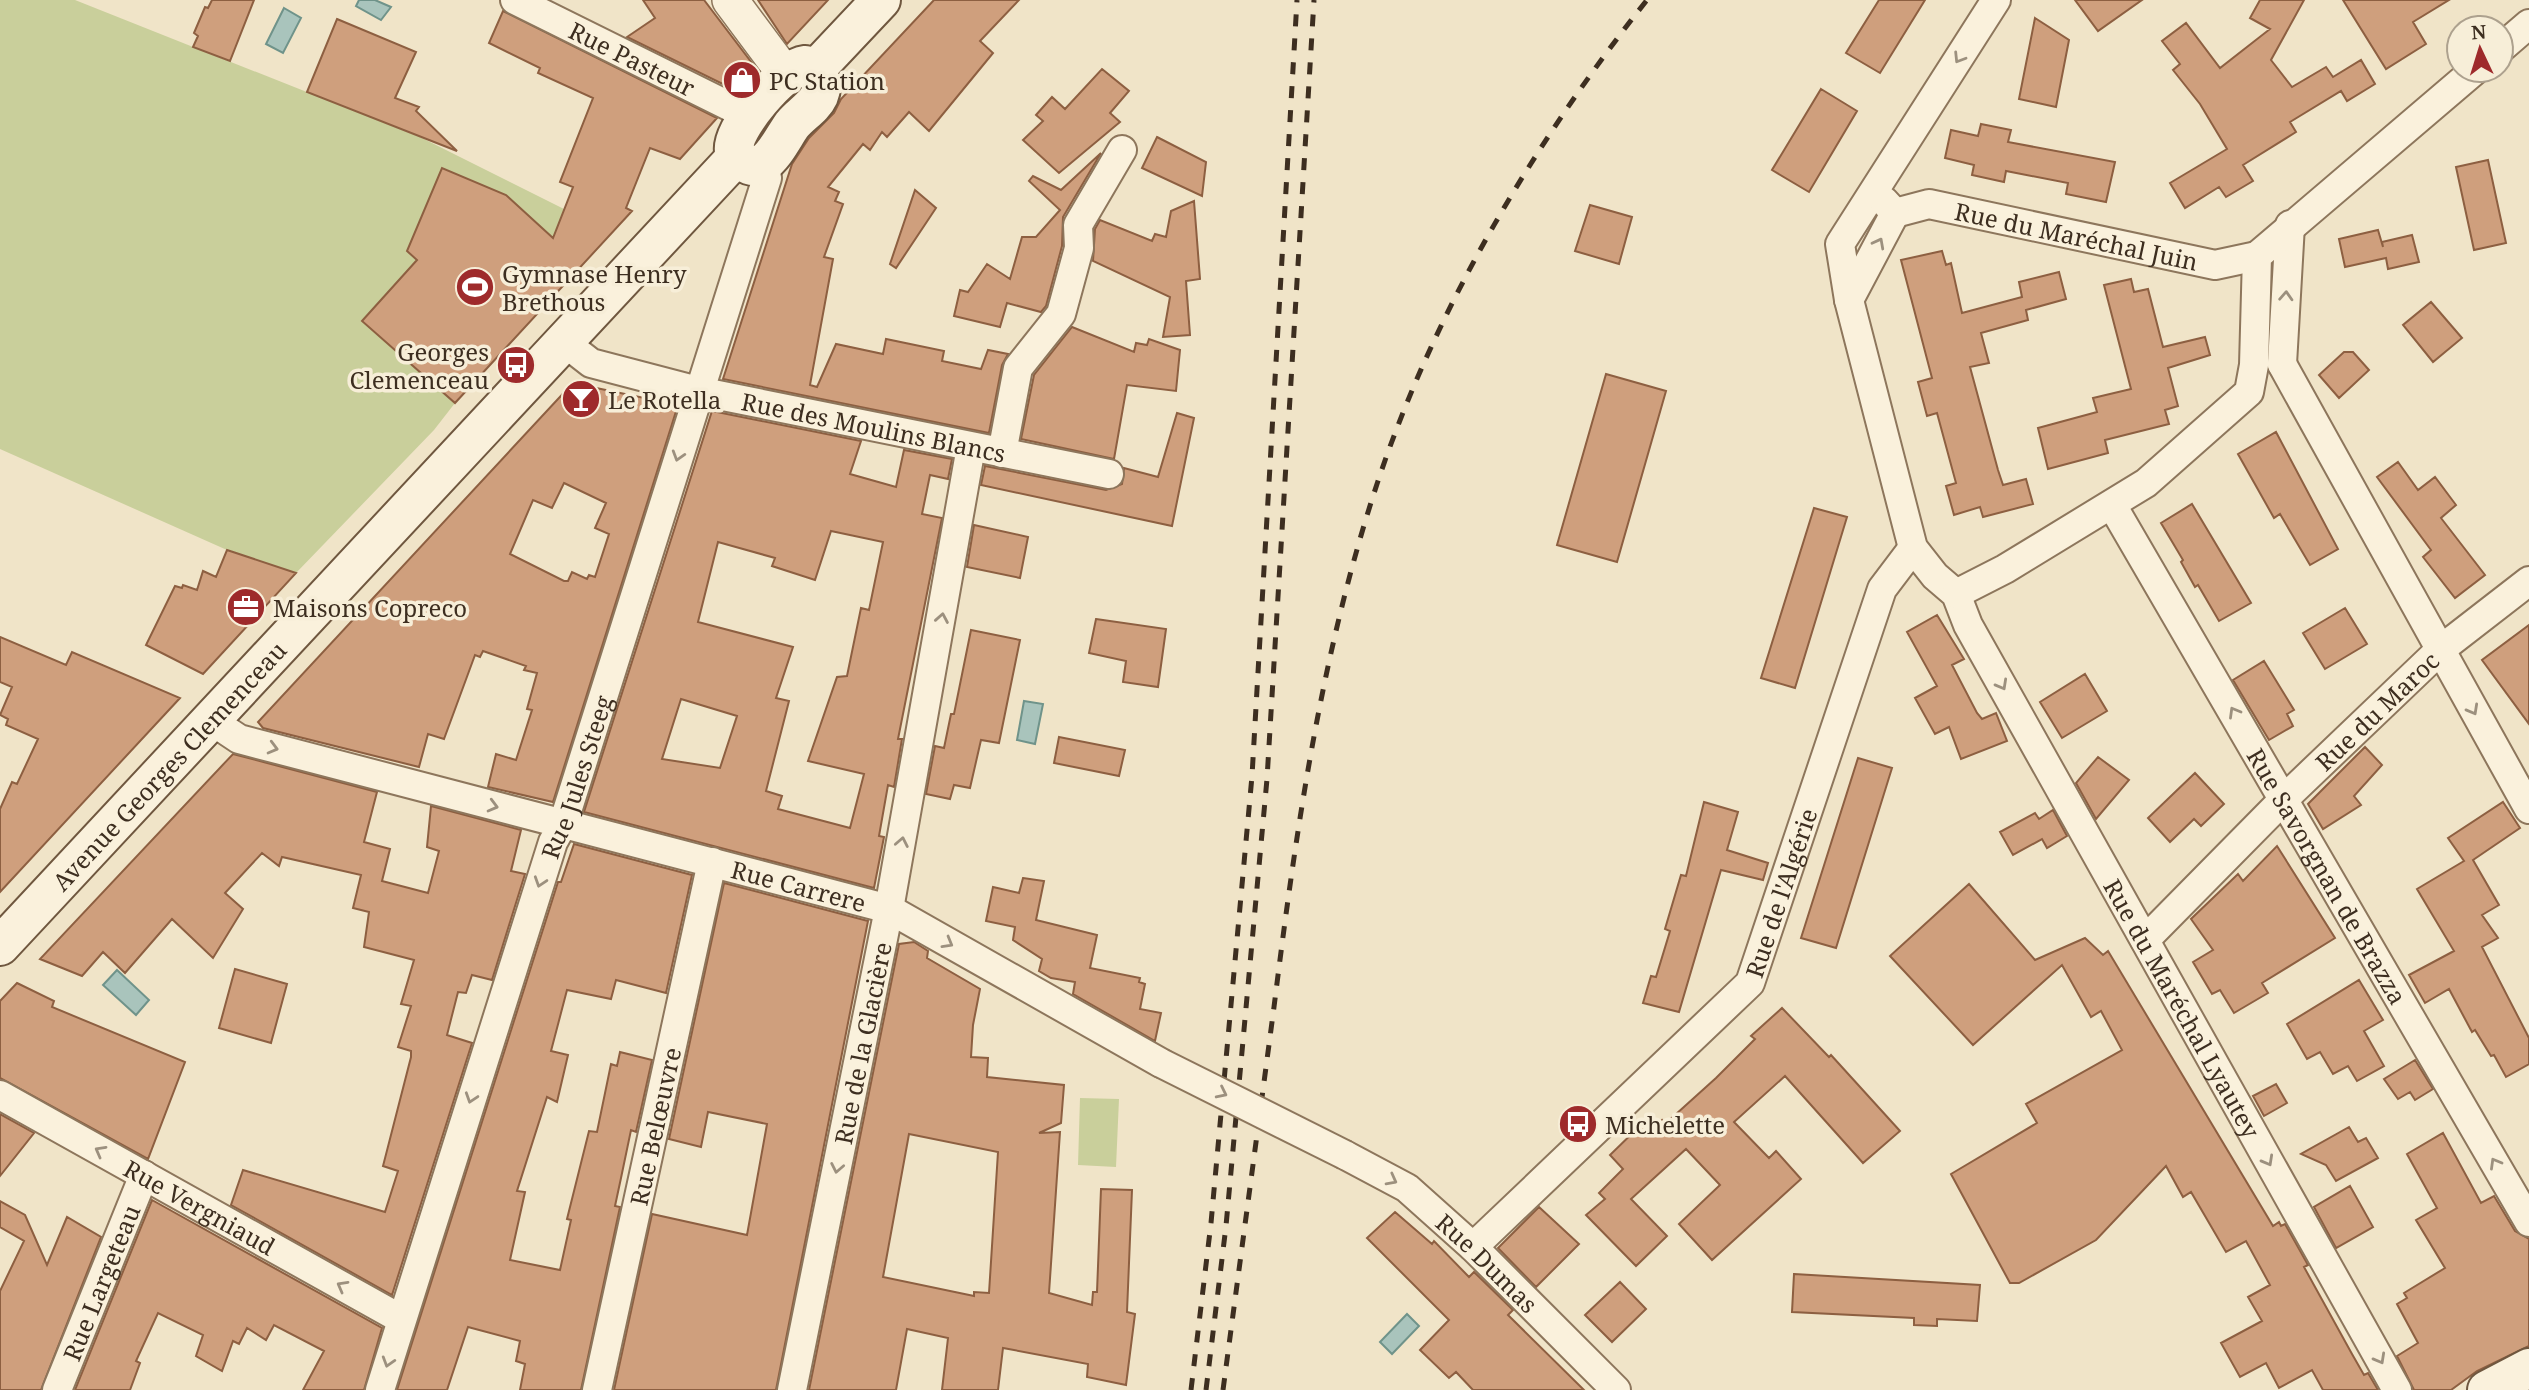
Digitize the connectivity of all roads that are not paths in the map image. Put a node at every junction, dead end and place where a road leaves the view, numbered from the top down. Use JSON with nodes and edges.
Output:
{"nodes":[{"id":1,"x":515,"y":0,"type":"edge"},
{"id":2,"x":730,"y":0,"type":"edge"},
{"id":3,"x":853,"y":0,"type":"edge"},
{"id":4,"x":881,"y":0,"type":"edge"},
{"id":5,"x":1996,"y":0,"type":"edge"},
{"id":6,"x":2529,"y":23,"type":"edge"},
{"id":7,"x":2515,"y":36,"type":"edge"},
{"id":8,"x":844,"y":38,"type":"junction"},
{"id":9,"x":800,"y":72,"type":"junction"},
{"id":10,"x":2458,"y":84,"type":"edge"},
{"id":11,"x":753,"y":112,"type":"junction"},
{"id":12,"x":1122,"y":150,"type":"dead end"},
{"id":13,"x":750,"y":159,"type":"junction"},
{"id":14,"x":1874,"y":192,"type":"junction"},
{"id":15,"x":1895,"y":212,"type":"junction"},
{"id":16,"x":2290,"y":225,"type":"junction"},
{"id":17,"x":2257,"y":256,"type":"junction"},
{"id":18,"x":1849,"y":300,"type":"junction"},
{"id":19,"x":564,"y":342,"type":"junction"},
{"id":20,"x":2268,"y":365,"type":"junction"},
{"id":21,"x":698,"y":391,"type":"junction"},
{"id":22,"x":971,"y":447,"type":"junction"},
{"id":23,"x":1002,"y":453,"type":"junction"},
{"id":24,"x":1109,"y":474,"type":"dead end"},
{"id":25,"x":2112,"y":505,"type":"junction"},
{"id":26,"x":1913,"y":548,"type":"junction"},
{"id":27,"x":2529,"y":581,"type":"edge"},
{"id":28,"x":1955,"y":594,"type":"junction"},
{"id":29,"x":2440,"y":650,"type":"junction"},
{"id":30,"x":212,"y":721,"type":"junction"},
{"id":31,"x":2285,"y":799,"type":"junction"},
{"id":32,"x":2529,"y":809,"type":"edge"},
{"id":33,"x":563,"y":824,"type":"junction"},
{"id":34,"x":712,"y":862,"type":"junction"},
{"id":35,"x":889,"y":909,"type":"junction"},
{"id":36,"x":2145,"y":940,"type":"junction"},
{"id":37,"x":0,"y":946,"type":"edge"},
{"id":38,"x":0,"y":1095,"type":"edge"},
{"id":39,"x":1345,"y":1155,"type":"joint"},
{"id":40,"x":144,"y":1175,"type":"junction"},
{"id":41,"x":2529,"y":1223,"type":"edge"},
{"id":42,"x":1473,"y":1247,"type":"junction"},
{"id":43,"x":401,"y":1319,"type":"junction"},
{"id":44,"x":2529,"y":1368,"type":"edge"},
{"id":45,"x":57,"y":1390,"type":"edge"},
{"id":46,"x":380,"y":1390,"type":"edge"},
{"id":47,"x":597,"y":1390,"type":"edge"},
{"id":48,"x":792,"y":1390,"type":"edge"},
{"id":49,"x":1616,"y":1390,"type":"edge"},
{"id":50,"x":2397,"y":1390,"type":"edge"},
{"id":51,"x":2487,"y":1390,"type":"edge"}],
"edges":[{"from":1,"to":11,"type":"street","name":"Rue Pasteur"},
{"from":2,"to":9,"type":"street"},
{"from":3,"to":8,"type":"street"},
{"from":4,"to":8,"type":"main road"},
{"from":5,"to":14,"type":"street","one_way":true},
{"from":6,"to":7,"type":"street"},
{"from":8,"to":9,"type":"main road"},
{"from":9,"to":11,"type":"main road"},
{"from":9,"to":13,"type":"main road","name":"Avenue Georges Clemenceau"},
{"from":10,"to":16,"type":"street"},
{"from":11,"to":13,"type":"main road"},
{"from":12,"to":23,"type":"street"},
{"from":13,"to":19,"type":"main road","name":"Avenue Georges Clemenceau"},
{"from":13,"to":21,"type":"street","name":"Rue Jules Steeg"},
{"from":14,"to":15,"type":"street"},
{"from":14,"to":18,"type":"street"},
{"from":15,"to":17,"type":"street","name":"Rue du Maréchal Juin"},
{"from":18,"to":15,"type":"street","one_way":true},
{"from":16,"to":17,"type":"street"},
{"from":20,"to":16,"type":"street","one_way":true},
{"from":17,"to":20,"type":"street"},
{"from":18,"to":26,"type":"street"},
{"from":19,"to":21,"type":"street","name":"Rue des Moulins Blancs"},
{"from":19,"to":30,"type":"main road","name":"Avenue Georges Clemenceau"},
{"from":20,"to":25,"type":"street"},
{"from":20,"to":29,"type":"street"},
{"from":21,"to":22,"type":"street","name":"Rue des Moulins Blancs"},
{"from":21,"to":33,"type":"street","name":"Rue Jules Steeg","one_way":true},
{"from":22,"to":23,"type":"street","name":"Rue des Moulins Blancs"},
{"from":35,"to":22,"type":"street","name":"Rue de la Glacière","one_way":true},
{"from":23,"to":24,"type":"street","name":"Rue des Moulins Blancs"},
{"from":25,"to":28,"type":"street"},
{"from":31,"to":25,"type":"street","name":"Rue Savorgnan de Brazza","one_way":true},
{"from":26,"to":28,"type":"street"},
{"from":26,"to":42,"type":"street","name":"Rue de l'Algérie"},
{"from":27,"to":29,"type":"street","name":"Rue du Maroc"},
{"from":28,"to":36,"type":"street","name":"Rue du Maréchal Lyautey","one_way":true},
{"from":29,"to":31,"type":"street","name":"Rue du Maroc"},
{"from":29,"to":32,"type":"street","one_way":true},
{"from":30,"to":33,"type":"street","name":"Rue Carrere","one_way":true},
{"from":30,"to":37,"type":"main road","name":"Avenue Georges Clemenceau"},
{"from":31,"to":36,"type":"street","name":"Rue du Maroc"},
{"from":41,"to":31,"type":"street","name":"Rue Savorgnan de Brazza","one_way":true},
{"from":33,"to":34,"type":"street","name":"Rue Carrere"},
{"from":33,"to":43,"type":"street","name":"Rue Jules Steeg","one_way":true},
{"from":34,"to":35,"type":"street","name":"Rue Carrere"},
{"from":34,"to":47,"type":"street","name":"Rue Belœuvre"},
{"from":35,"to":39,"type":"street","name":"Rue Carrere","one_way":true,"bridge":true},
{"from":35,"to":48,"type":"street","name":"Rue de la Glacière","one_way":true},
{"from":36,"to":50,"type":"street","name":"Rue du Maréchal Lyautey","one_way":true},
{"from":40,"to":38,"type":"street","name":"Rue Vergniaud","one_way":true},
{"from":39,"to":42,"type":"street","name":"Rue Dumas","one_way":true},
{"from":43,"to":40,"type":"street","name":"Rue Vergniaud","one_way":true},
{"from":40,"to":45,"type":"street","name":"Rue Largeteau"},
{"from":42,"to":49,"type":"street","name":"Rue Dumas"},
{"from":43,"to":46,"type":"street","name":"Rue Jules Steeg","one_way":true},
{"from":44,"to":51,"type":"main road"}]}
